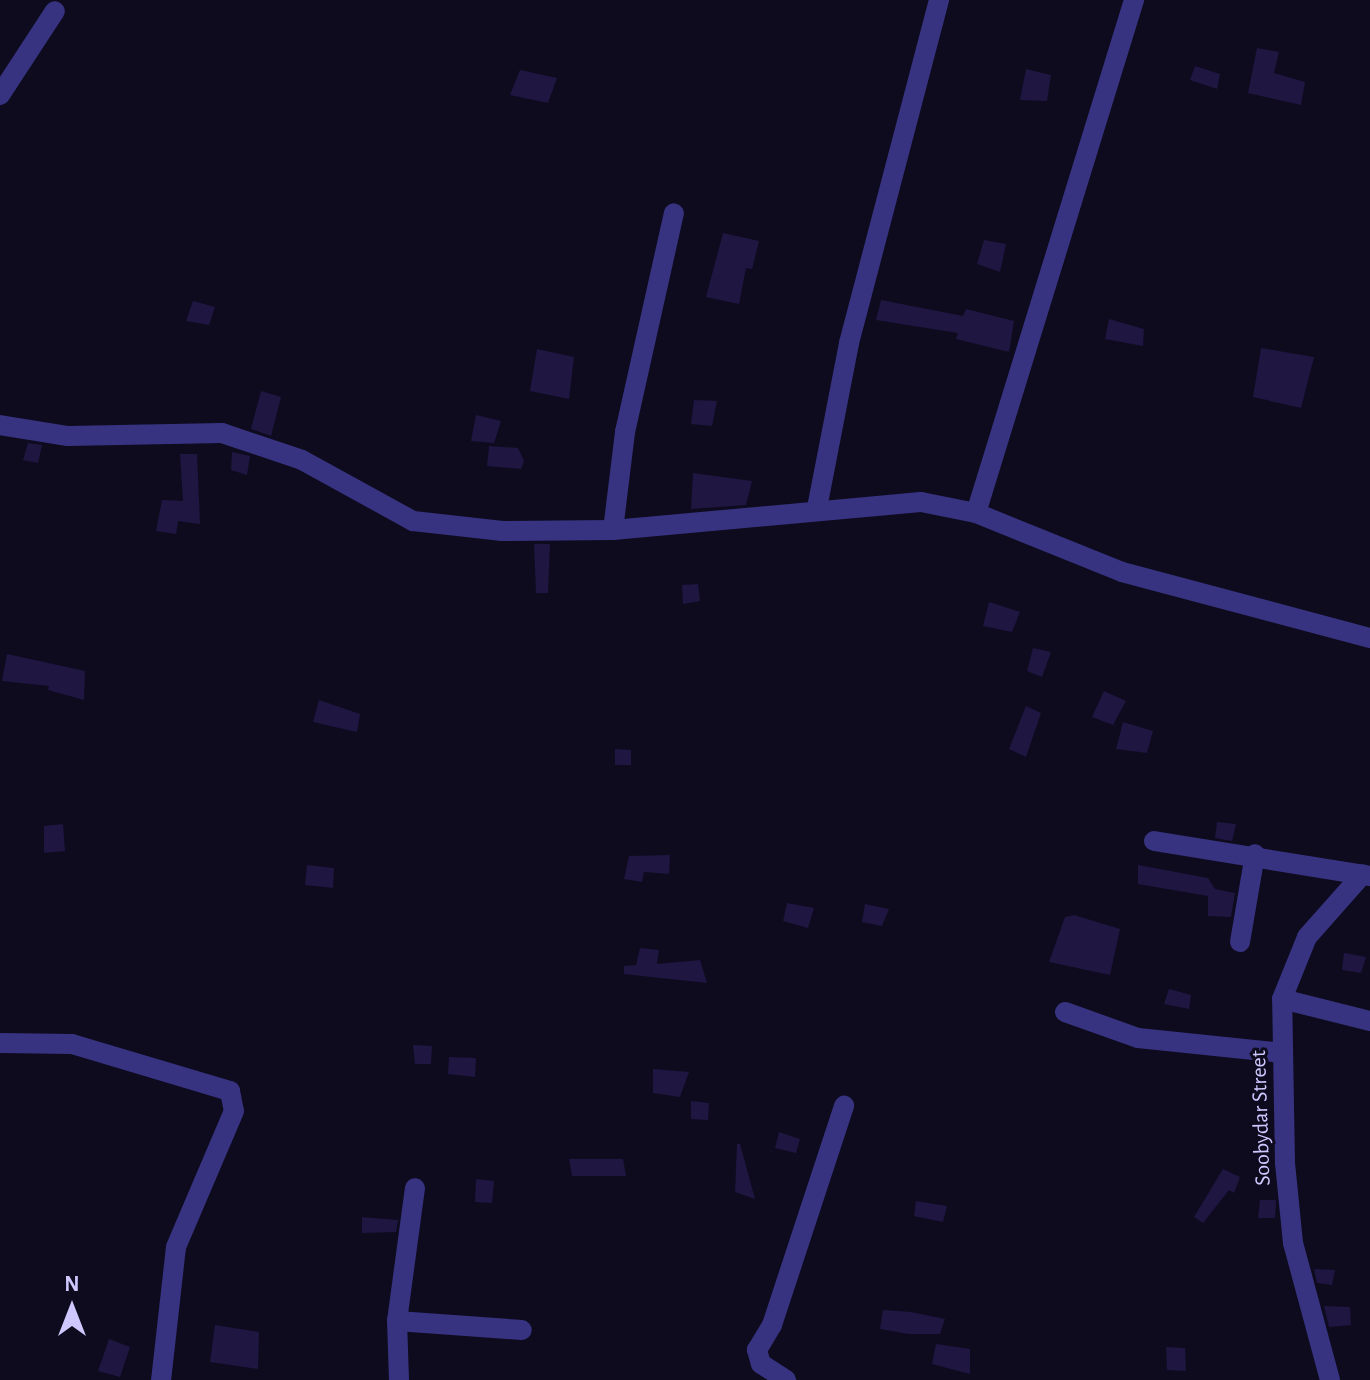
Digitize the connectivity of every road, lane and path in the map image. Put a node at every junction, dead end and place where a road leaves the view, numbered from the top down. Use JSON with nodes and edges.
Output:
{"nodes":[{"id":1,"x":939,"y":0,"type":"edge"},
{"id":2,"x":1134,"y":0,"type":"edge"},
{"id":3,"x":55,"y":11,"type":"dead end"},
{"id":4,"x":0,"y":95,"type":"edge"},
{"id":5,"x":674,"y":213,"type":"dead end"},
{"id":6,"x":0,"y":425,"type":"edge"},
{"id":7,"x":817,"y":508,"type":"junction"},
{"id":8,"x":976,"y":513,"type":"junction"},
{"id":9,"x":613,"y":530,"type":"junction"},
{"id":10,"x":1370,"y":638,"type":"edge"},
{"id":11,"x":1154,"y":841,"type":"dead end"},
{"id":12,"x":1255,"y":854,"type":"junction"},
{"id":13,"x":1366,"y":875,"type":"edge"},
{"id":14,"x":1240,"y":942,"type":"dead end"},
{"id":15,"x":1282,"y":999,"type":"junction"},
{"id":16,"x":1065,"y":1012,"type":"dead end"},
{"id":17,"x":1370,"y":1021,"type":"edge"},
{"id":18,"x":0,"y":1043,"type":"edge"},
{"id":19,"x":1282,"y":1053,"type":"junction"},
{"id":20,"x":844,"y":1106,"type":"dead end"},
{"id":21,"x":415,"y":1188,"type":"dead end"},
{"id":22,"x":397,"y":1321,"type":"junction"},
{"id":23,"x":522,"y":1330,"type":"dead end"},
{"id":24,"x":161,"y":1380,"type":"edge"},
{"id":25,"x":399,"y":1380,"type":"edge"},
{"id":26,"x":786,"y":1380,"type":"edge"},
{"id":27,"x":1330,"y":1380,"type":"edge"}],
"edges":[{"from":1,"to":7,"type":"street"},
{"from":2,"to":8,"type":"street"},
{"from":3,"to":4,"type":"street"},
{"from":5,"to":9,"type":"street"},
{"from":6,"to":9,"type":"street"},
{"from":7,"to":8,"type":"street"},
{"from":7,"to":9,"type":"street"},
{"from":8,"to":10,"type":"street"},
{"from":11,"to":12,"type":"street"},
{"from":12,"to":13,"type":"street"},
{"from":12,"to":14,"type":"street"},
{"from":13,"to":15,"type":"street","name":"Soobydar Street"},
{"from":15,"to":17,"type":"street"},
{"from":15,"to":19,"type":"street","name":"Soobydar Street"},
{"from":16,"to":19,"type":"street"},
{"from":18,"to":24,"type":"street"},
{"from":19,"to":27,"type":"street","name":"Soobydar Street"},
{"from":20,"to":26,"type":"street"},
{"from":21,"to":22,"type":"street"},
{"from":22,"to":23,"type":"street"},
{"from":22,"to":25,"type":"street"}]}
